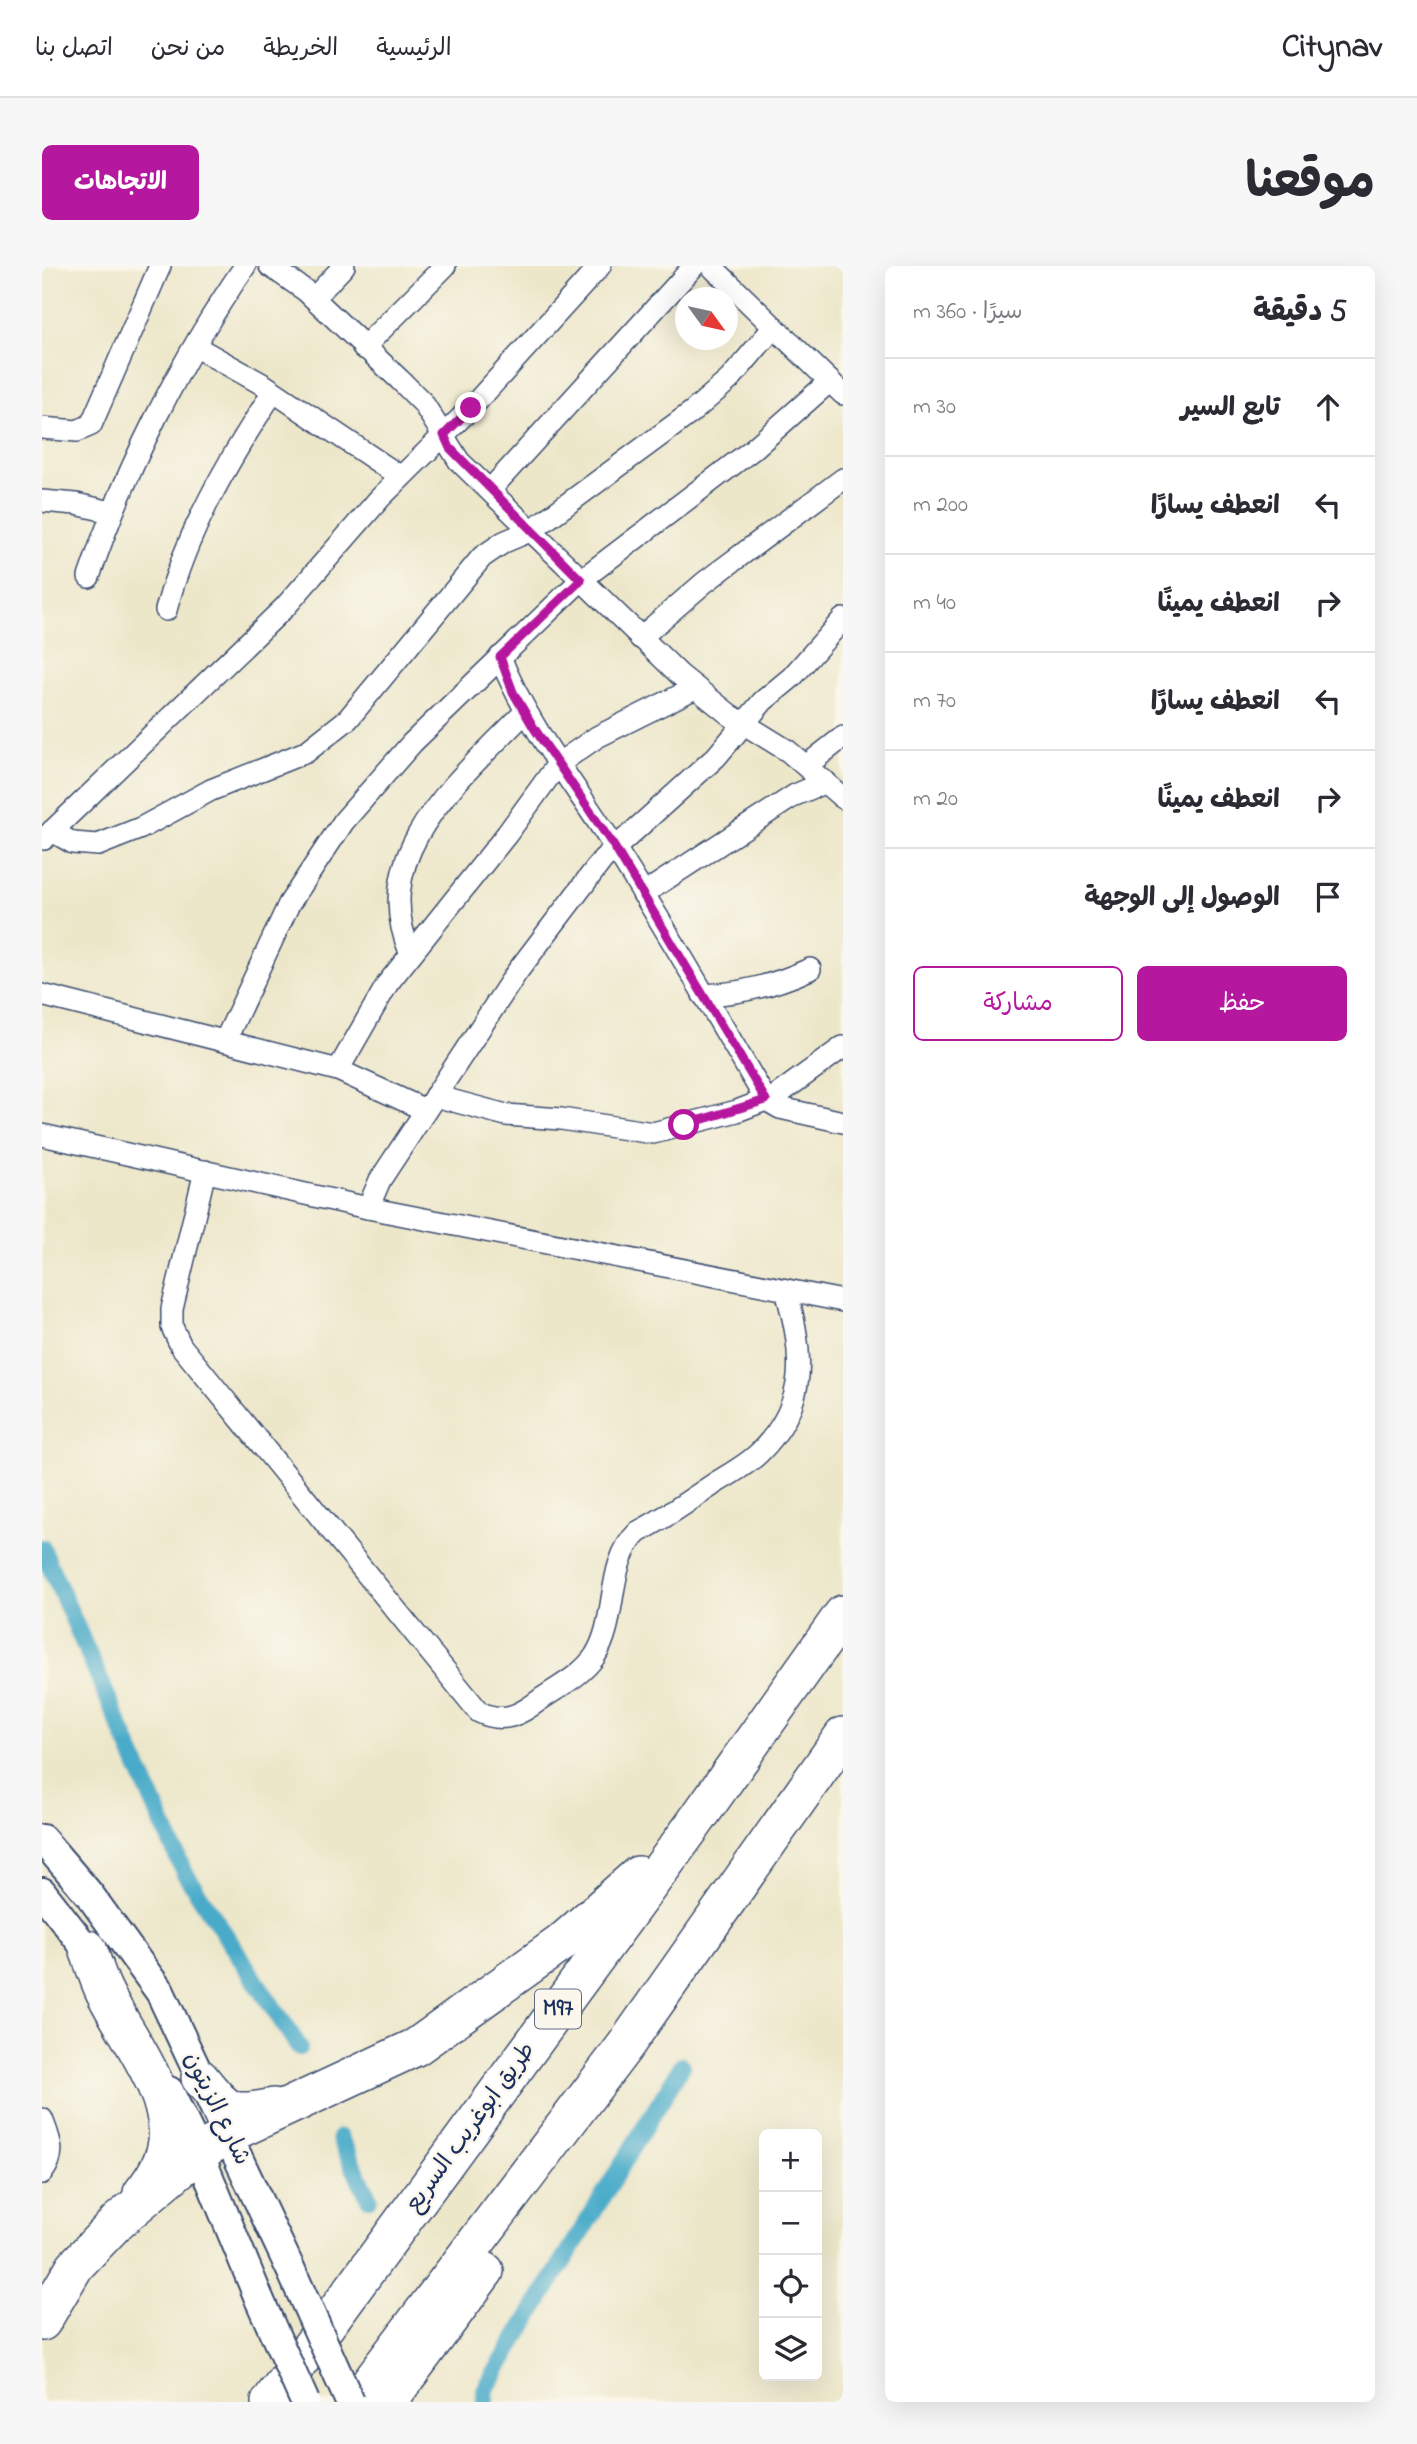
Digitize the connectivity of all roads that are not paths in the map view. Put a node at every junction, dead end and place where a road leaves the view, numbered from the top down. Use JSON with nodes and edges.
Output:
{"nodes":[{"id":1,"x":160,"y":266,"type":"edge"},
{"id":2,"x":245,"y":266,"type":"edge"},
{"id":3,"x":270,"y":266,"type":"edge"},
{"id":4,"x":344,"y":266,"type":"edge"},
{"id":5,"x":445,"y":266,"type":"edge"},
{"id":6,"x":600,"y":266,"type":"edge"},
{"id":7,"x":694,"y":266,"type":"edge"},
{"id":8,"x":711,"y":266,"type":"edge"},
{"id":9,"x":314,"y":298,"type":"junction"},
{"id":10,"x":774,"y":327,"type":"junction"},
{"id":11,"x":196,"y":347,"type":"junction"},
{"id":12,"x":363,"y":348,"type":"junction"},
{"id":13,"x":836,"y":387,"type":"edge"},
{"id":14,"x":273,"y":391,"type":"junction"},
{"id":15,"x":42,"y":428,"type":"edge"},
{"id":16,"x":444,"y":435,"type":"junction"},
{"id":17,"x":401,"y":477,"type":"junction"},
{"id":18,"x":843,"y":480,"type":"edge"},
{"id":19,"x":490,"y":490,"type":"junction"},
{"id":20,"x":42,"y":501,"type":"edge"},
{"id":21,"x":111,"y":512,"type":"junction"},
{"id":22,"x":532,"y":530,"type":"junction"},
{"id":23,"x":89,"y":577,"type":"dead end"},
{"id":24,"x":581,"y":580,"type":"junction"},
{"id":25,"x":166,"y":610,"type":"dead end"},
{"id":26,"x":843,"y":619,"type":"edge"},
{"id":27,"x":640,"y":638,"type":"junction"},
{"id":28,"x":500,"y":657,"type":"junction"},
{"id":29,"x":695,"y":688,"type":"junction"},
{"id":30,"x":525,"y":712,"type":"junction"},
{"id":31,"x":744,"y":723,"type":"junction"},
{"id":32,"x":843,"y":737,"type":"edge"},
{"id":33,"x":558,"y":764,"type":"junction"},
{"id":34,"x":806,"y":766,"type":"junction"},
{"id":35,"x":826,"y":782,"type":"junction"},
{"id":36,"x":843,"y":798,"type":"edge"},
{"id":37,"x":47,"y":836,"type":"edge"},
{"id":38,"x":615,"y":848,"type":"junction"},
{"id":39,"x":643,"y":894,"type":"junction"},
{"id":40,"x":411,"y":954,"type":"junction"},
{"id":41,"x":810,"y":969,"type":"dead end"},
{"id":42,"x":42,"y":995,"type":"edge"},
{"id":43,"x":703,"y":995,"type":"junction"},
{"id":44,"x":225,"y":1041,"type":"junction"},
{"id":45,"x":843,"y":1047,"type":"edge"},
{"id":46,"x":821,"y":1064,"type":"junction"},
{"id":47,"x":843,"y":1064,"type":"edge"},
{"id":48,"x":338,"y":1070,"type":"junction"},
{"id":49,"x":766,"y":1100,"type":"junction"},
{"id":50,"x":430,"y":1103,"type":"junction"},
{"id":51,"x":843,"y":1122,"type":"edge"},
{"id":52,"x":42,"y":1135,"type":"edge"},
{"id":53,"x":205,"y":1171,"type":"junction"},
{"id":54,"x":368,"y":1208,"type":"junction"},
{"id":55,"x":786,"y":1290,"type":"junction"},
{"id":56,"x":843,"y":1301,"type":"edge"},
{"id":57,"x":843,"y":1614,"type":"edge"},
{"id":58,"x":843,"y":1736,"type":"edge"},
{"id":59,"x":691,"y":1828,"type":"junction"},
{"id":60,"x":42,"y":1839,"type":"edge"},
{"id":61,"x":42,"y":1892,"type":"edge"},
{"id":62,"x":88,"y":1949,"type":"junction"},
{"id":63,"x":200,"y":2078,"type":"junction"},
{"id":64,"x":295,"y":2102,"type":"junction"},
{"id":65,"x":42,"y":2119,"type":"edge"},
{"id":66,"x":214,"y":2143,"type":"junction"},
{"id":67,"x":42,"y":2173,"type":"edge"},
{"id":68,"x":118,"y":2221,"type":"junction"},
{"id":69,"x":42,"y":2322,"type":"edge"},
{"id":70,"x":367,"y":2399,"type":"edge"},
{"id":71,"x":270,"y":2402,"type":"edge"},
{"id":72,"x":305,"y":2402,"type":"edge"}],
"edges":[{"from":1,"to":15,"type":"street"},
{"from":2,"to":11,"type":"street"},
{"from":3,"to":9,"type":"street"},
{"from":4,"to":9,"type":"street"},
{"from":5,"to":12,"type":"street"},
{"from":6,"to":16,"type":"street"},
{"from":7,"to":19,"type":"street"},
{"from":8,"to":10,"type":"street"},
{"from":9,"to":12,"type":"street"},
{"from":10,"to":13,"type":"street"},
{"from":10,"to":22,"type":"street"},
{"from":11,"to":14,"type":"street"},
{"from":11,"to":21,"type":"street"},
{"from":12,"to":16,"type":"street"},
{"from":13,"to":24,"type":"street"},
{"from":14,"to":17,"type":"street"},
{"from":14,"to":25,"type":"street"},
{"from":16,"to":17,"type":"street"},
{"from":16,"to":19,"type":"street"},
{"from":17,"to":37,"type":"street"},
{"from":18,"to":27,"type":"street"},
{"from":19,"to":22,"type":"street"},
{"from":20,"to":21,"type":"street"},
{"from":21,"to":23,"type":"street"},
{"from":22,"to":24,"type":"street"},
{"from":22,"to":37,"type":"street"},
{"from":24,"to":27,"type":"street"},
{"from":24,"to":28,"type":"street"},
{"from":26,"to":31,"type":"street"},
{"from":27,"to":29,"type":"street"},
{"from":28,"to":30,"type":"street"},
{"from":28,"to":44,"type":"street"},
{"from":29,"to":31,"type":"street"},
{"from":29,"to":33,"type":"street"},
{"from":30,"to":33,"type":"street"},
{"from":30,"to":40,"type":"street"},
{"from":31,"to":34,"type":"street"},
{"from":31,"to":38,"type":"street"},
{"from":32,"to":34,"type":"street"},
{"from":33,"to":38,"type":"street"},
{"from":33,"to":40,"type":"street"},
{"from":34,"to":35,"type":"street"},
{"from":35,"to":36,"type":"street"},
{"from":35,"to":39,"type":"street"},
{"from":38,"to":39,"type":"street"},
{"from":38,"to":50,"type":"street"},
{"from":39,"to":43,"type":"street"},
{"from":40,"to":48,"type":"street"},
{"from":41,"to":43,"type":"street"},
{"from":42,"to":44,"type":"street"},
{"from":43,"to":49,"type":"street"},
{"from":44,"to":48,"type":"street"},
{"from":45,"to":46,"type":"street"},
{"from":46,"to":47,"type":"street"},
{"from":46,"to":49,"type":"street"},
{"from":48,"to":50,"type":"street"},
{"from":49,"to":50,"type":"street"},
{"from":49,"to":51,"type":"street"},
{"from":50,"to":54,"type":"street"},
{"from":52,"to":53,"type":"street"},
{"from":53,"to":54,"type":"street"},
{"from":53,"to":55,"type":"street"},
{"from":54,"to":55,"type":"street"},
{"from":55,"to":56,"type":"street"},
{"from":57,"to":59,"type":"highway","name":"طريق ابوغريب السريع","number":"M97"},
{"from":58,"to":70,"type":"highway"},
{"from":59,"to":64,"type":"highway"},
{"from":59,"to":71,"type":"highway","name":"طريق ابوغريب السريع","number":"M97"},
{"from":60,"to":63,"type":"main road","name":"شارع الزيتون"},
{"from":61,"to":62,"type":"main road","name":"شارع الزيتون"},
{"from":62,"to":66,"type":"main road","name":"شارع الزيتون"},
{"from":62,"to":68,"type":"highway"},
{"from":63,"to":64,"type":"highway"},
{"from":63,"to":66,"type":"main road","name":"شارع الزيتون"},
{"from":64,"to":66,"type":"highway"},
{"from":65,"to":67,"type":"street"},
{"from":66,"to":68,"type":"highway"},
{"from":66,"to":70,"type":"main road","name":"شارع الزيتون","bridge":true},
{"from":66,"to":72,"type":"main road","name":"شارع الزيتون","bridge":true},
{"from":68,"to":69,"type":"highway"}]}
